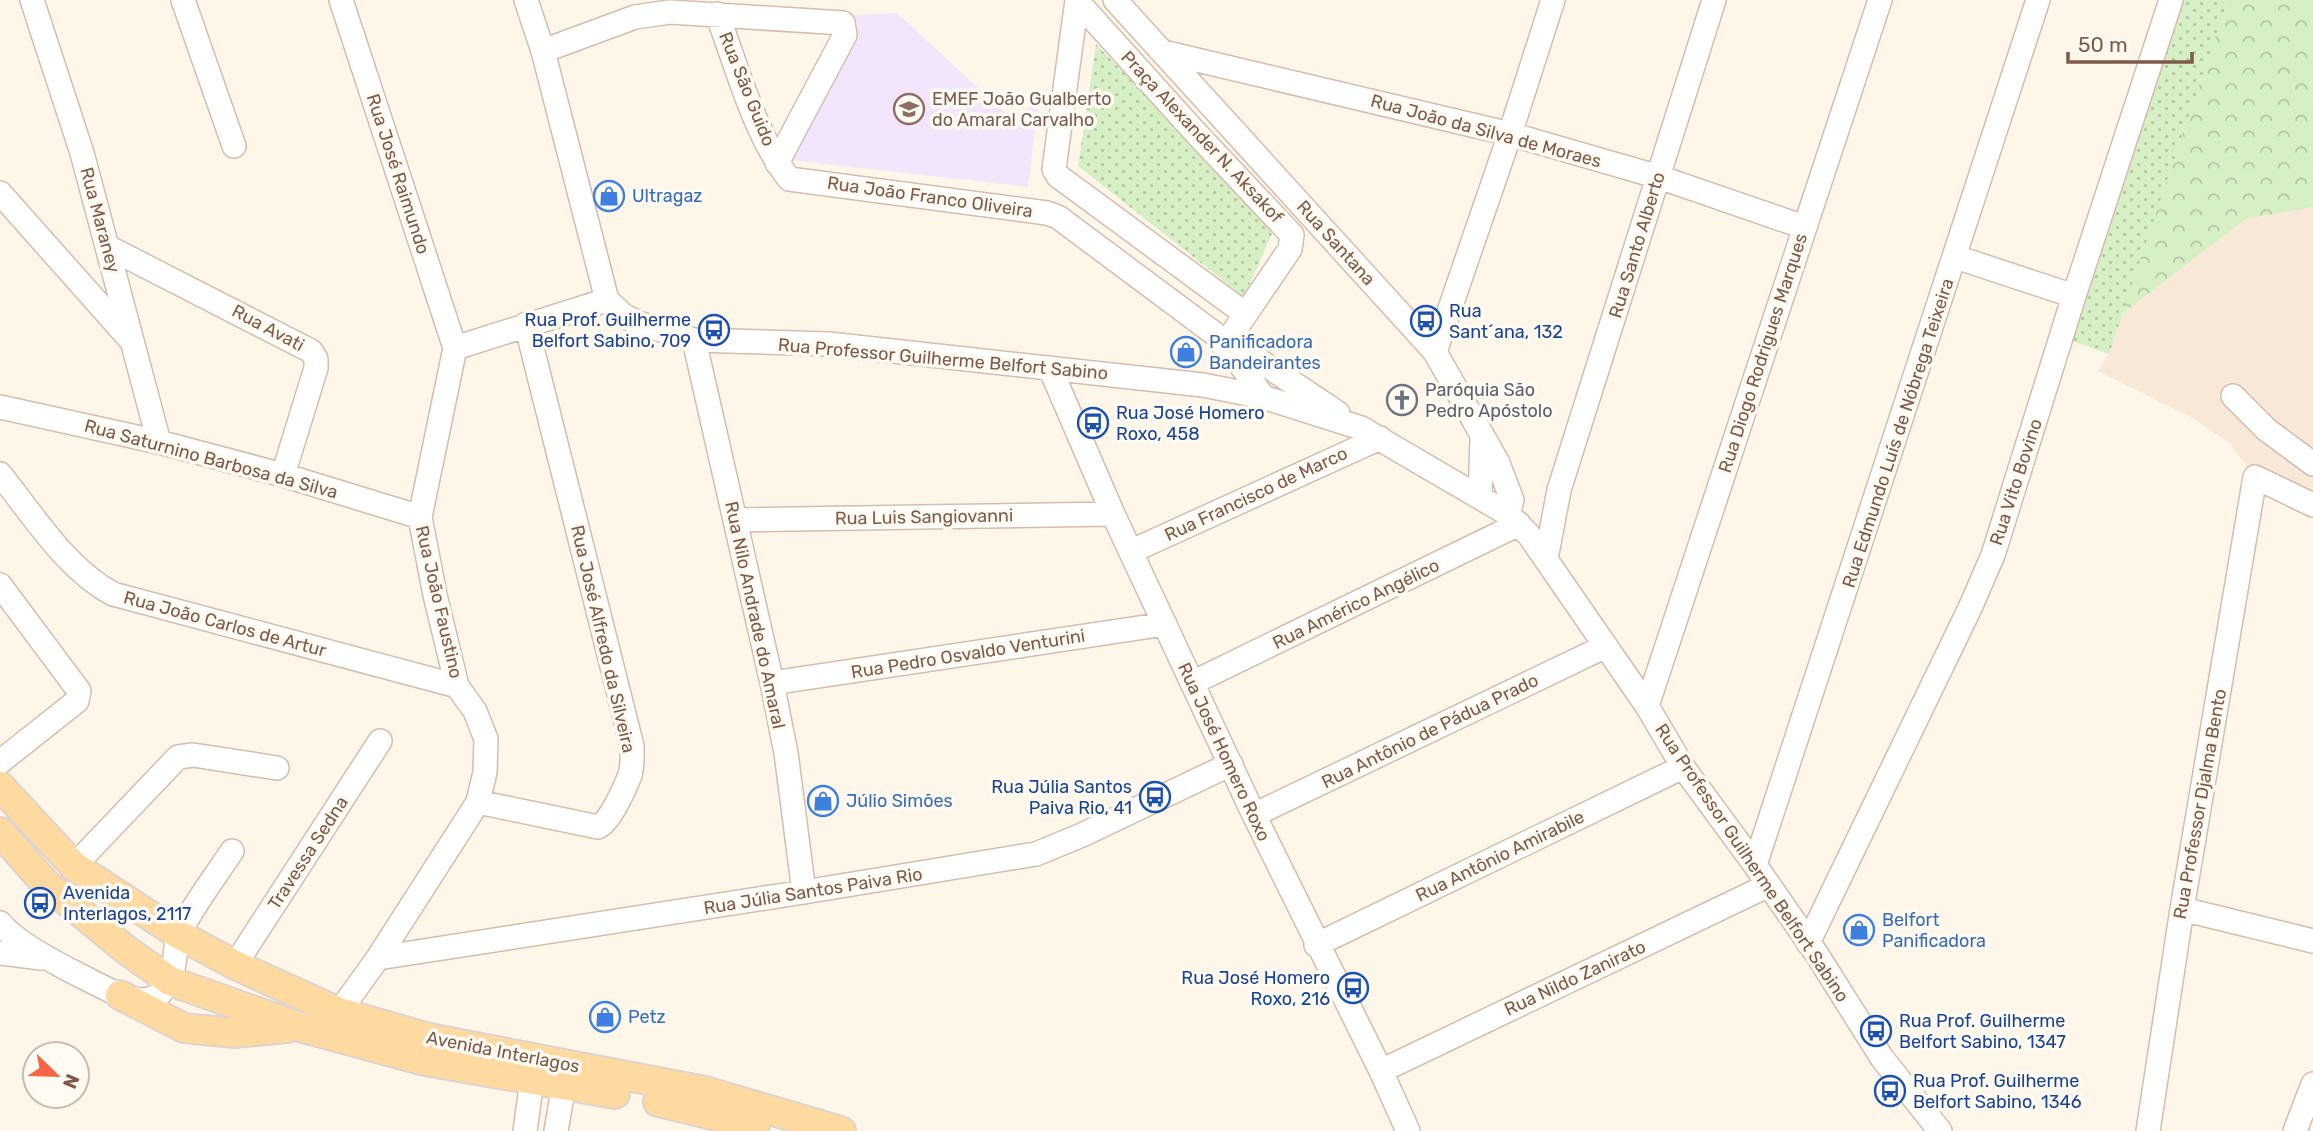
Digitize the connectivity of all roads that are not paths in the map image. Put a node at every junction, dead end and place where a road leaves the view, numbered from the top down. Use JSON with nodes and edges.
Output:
{"nodes":[{"id":1,"x":32,"y":0,"type":"edge"},
{"id":2,"x":183,"y":0,"type":"edge"},
{"id":3,"x":341,"y":0,"type":"edge"},
{"id":4,"x":526,"y":0,"type":"edge"},
{"id":5,"x":1115,"y":0,"type":"edge"},
{"id":6,"x":1553,"y":0,"type":"edge"},
{"id":7,"x":1714,"y":0,"type":"edge"},
{"id":8,"x":1880,"y":0,"type":"edge"},
{"id":9,"x":2038,"y":0,"type":"edge"},
{"id":10,"x":2171,"y":0,"type":"edge"},
{"id":11,"x":1077,"y":1,"type":"edge"},
{"id":12,"x":717,"y":14,"type":"junction"},
{"id":13,"x":543,"y":51,"type":"junction"},
{"id":14,"x":1163,"y":51,"type":"junction"},
{"id":15,"x":1510,"y":134,"type":"junction"},
{"id":16,"x":234,"y":146,"type":"dead end"},
{"id":17,"x":777,"y":163,"type":"junction"},
{"id":18,"x":1659,"y":177,"type":"junction"},
{"id":19,"x":0,"y":193,"type":"edge"},
{"id":20,"x":1804,"y":227,"type":"junction"},
{"id":21,"x":108,"y":247,"type":"junction"},
{"id":22,"x":1956,"y":257,"type":"junction"},
{"id":23,"x":2074,"y":296,"type":"junction"},
{"id":24,"x":607,"y":300,"type":"junction"},
{"id":25,"x":1244,"y":313,"type":"junction"},
{"id":26,"x":526,"y":324,"type":"junction"},
{"id":27,"x":131,"y":340,"type":"junction"},
{"id":28,"x":694,"y":340,"type":"junction"},
{"id":29,"x":1223,"y":341,"type":"junction"},
{"id":30,"x":455,"y":348,"type":"junction"},
{"id":31,"x":1435,"y":352,"type":"junction"},
{"id":32,"x":1050,"y":368,"type":"junction"},
{"id":33,"x":2233,"y":396,"type":"dead end"},
{"id":34,"x":1263,"y":397,"type":"junction"},
{"id":35,"x":0,"y":407,"type":"edge"},
{"id":36,"x":1371,"y":433,"type":"junction"},
{"id":37,"x":1482,"y":436,"type":"junction"},
{"id":38,"x":159,"y":442,"type":"junction"},
{"id":39,"x":2313,"y":464,"type":"edge"},
{"id":40,"x":0,"y":474,"type":"edge"},
{"id":41,"x":284,"y":475,"type":"junction"},
{"id":42,"x":1559,"y":490,"type":"junction"},
{"id":43,"x":1480,"y":497,"type":"junction"},
{"id":44,"x":2313,"y":505,"type":"edge"},
{"id":45,"x":1113,"y":514,"type":"junction"},
{"id":46,"x":420,"y":517,"type":"junction"},
{"id":47,"x":735,"y":520,"type":"junction"},
{"id":48,"x":1519,"y":524,"type":"junction"},
{"id":49,"x":1132,"y":551,"type":"junction"},
{"id":50,"x":1546,"y":559,"type":"junction"},
{"id":51,"x":0,"y":585,"type":"edge"},
{"id":52,"x":1165,"y":624,"type":"junction"},
{"id":53,"x":1606,"y":646,"type":"junction"},
{"id":54,"x":772,"y":683,"type":"junction"},
{"id":55,"x":1192,"y":683,"type":"junction"},
{"id":56,"x":457,"y":686,"type":"junction"},
{"id":57,"x":1647,"y":706,"type":"junction"},
{"id":58,"x":380,"y":741,"type":"dead end"},
{"id":59,"x":0,"y":762,"type":"edge"},
{"id":60,"x":1231,"y":764,"type":"junction"},
{"id":61,"x":1683,"y":767,"type":"junction"},
{"id":62,"x":277,"y":768,"type":"dead end"},
{"id":63,"x":0,"y":786,"type":"edge"},
{"id":64,"x":478,"y":802,"type":"junction"},
{"id":65,"x":1254,"y":815,"type":"junction"},
{"id":66,"x":0,"y":832,"type":"edge"},
{"id":67,"x":232,"y":851,"type":"dead end"},
{"id":68,"x":1755,"y":865,"type":"junction"},
{"id":69,"x":74,"y":866,"type":"junction"},
{"id":70,"x":1769,"y":885,"type":"junction"},
{"id":71,"x":804,"y":892,"type":"junction"},
{"id":72,"x":2182,"y":909,"type":"junction"},
{"id":73,"x":0,"y":923,"type":"edge"},
{"id":74,"x":178,"y":934,"type":"junction"},
{"id":75,"x":2313,"y":941,"type":"edge"},
{"id":76,"x":1808,"y":943,"type":"junction"},
{"id":77,"x":1317,"y":945,"type":"junction"},
{"id":78,"x":0,"y":953,"type":"edge"},
{"id":79,"x":377,"y":958,"type":"junction"},
{"id":80,"x":48,"y":959,"type":"junction"},
{"id":81,"x":235,"y":965,"type":"junction"},
{"id":82,"x":170,"y":981,"type":"junction"},
{"id":83,"x":120,"y":995,"type":"junction"},
{"id":84,"x":339,"y":1012,"type":"junction"},
{"id":85,"x":300,"y":1027,"type":"junction"},
{"id":86,"x":1381,"y":1071,"type":"junction"},
{"id":87,"x":532,"y":1080,"type":"junction"},
{"id":88,"x":2313,"y":1084,"type":"edge"},
{"id":89,"x":564,"y":1085,"type":"junction"},
{"id":90,"x":525,"y":1131,"type":"edge"},
{"id":91,"x":556,"y":1131,"type":"edge"},
{"id":92,"x":778,"y":1131,"type":"edge"},
{"id":93,"x":841,"y":1131,"type":"edge"},
{"id":94,"x":1408,"y":1131,"type":"edge"},
{"id":95,"x":1940,"y":1131,"type":"edge"},
{"id":96,"x":2148,"y":1131,"type":"edge"},
{"id":97,"x":2295,"y":1131,"type":"edge"}],
"edges":[{"from":1,"to":21,"type":"street","name":"Rua Maraney"},
{"from":2,"to":16,"type":"street"},
{"from":3,"to":30,"type":"street","name":"Rua José Raimundo"},
{"from":4,"to":13,"type":"street"},
{"from":5,"to":14,"type":"street","name":"Rua Santana"},
{"from":6,"to":15,"type":"street"},
{"from":7,"to":18,"type":"street","name":"Rua Santo Alberto"},
{"from":8,"to":20,"type":"street","name":"Rua Diogo Rodrigues Marques"},
{"from":9,"to":22,"type":"street","name":"Rua Edmundo Luís de Nóbrega Teixeira"},
{"from":10,"to":23,"type":"street","name":"Rua Vito Bovino"},
{"from":11,"to":25,"type":"street","name":"Praça Alexander N. Aksakof"},
{"from":11,"to":25,"type":"street","name":"Praça Alexander N. Aksakof"},
{"from":12,"to":13,"type":"street"},
{"from":12,"to":17,"type":"street","name":"Rua São Guido"},
{"from":12,"to":17,"type":"street"},
{"from":13,"to":24,"type":"street"},
{"from":14,"to":15,"type":"street","name":"Rua João da Silva de Moraes"},
{"from":14,"to":31,"type":"street","name":"Rua Santana"},
{"from":15,"to":18,"type":"street","name":"Rua João da Silva de Moraes"},
{"from":15,"to":31,"type":"street"},
{"from":17,"to":29,"type":"street","name":"Rua João Franco Oliveira"},
{"from":18,"to":20,"type":"street","name":"Rua João da Silva de Moraes"},
{"from":18,"to":42,"type":"street","name":"Rua Santo Alberto"},
{"from":19,"to":27,"type":"street"},
{"from":20,"to":57,"type":"street","name":"Rua Diogo Rodrigues Marques"},
{"from":21,"to":27,"type":"street","name":"Rua Maraney"},
{"from":21,"to":41,"type":"street","name":"Rua Avati"},
{"from":22,"to":23,"type":"street"},
{"from":22,"to":68,"type":"street","name":"Rua Edmundo Luís de Nóbrega Teixeira"},
{"from":23,"to":76,"type":"street","name":"Rua Vito Bovino"},
{"from":24,"to":26,"type":"street"},
{"from":24,"to":28,"type":"street","name":"Rua Professor Guilherme Belfort Sabino"},
{"from":25,"to":29,"type":"street","name":"Praça Alexander N. Aksakof"},
{"from":26,"to":30,"type":"street"},
{"from":26,"to":64,"type":"street","name":"Rua José Alfredo da Silveira"},
{"from":27,"to":38,"type":"street","name":"Rua Maraney"},
{"from":28,"to":32,"type":"street","name":"Rua Professor Guilherme Belfort Sabino"},
{"from":28,"to":47,"type":"street","name":"Rua Nilo Andrade do Amaral"},
{"from":29,"to":34,"type":"street","name":"Rua João Franco Oliveira"},
{"from":29,"to":36,"type":"street","name":"Rua João Franco Oliveira"},
{"from":30,"to":46,"type":"street","name":"Rua João Faustino"},
{"from":31,"to":37,"type":"street","name":"Rua Santana"},
{"from":32,"to":34,"type":"street","name":"Rua Professor Guilherme Belfort Sabino"},
{"from":32,"to":45,"type":"street","name":"Rua José Homero Roxo"},
{"from":33,"to":39,"type":"street"},
{"from":34,"to":36,"type":"street","name":"Rua Professor Guilherme Belfort Sabino"},
{"from":35,"to":38,"type":"street","name":"Rua Saturnino Barbosa da Silva"},
{"from":36,"to":43,"type":"street","name":"Rua João Franco Oliveira"},
{"from":36,"to":49,"type":"street","name":"Rua Francisco de Marco"},
{"from":37,"to":43,"type":"street"},
{"from":37,"to":48,"type":"street","name":"Rua Santana"},
{"from":38,"to":41,"type":"street","name":"Rua Saturnino Barbosa da Silva"},
{"from":40,"to":56,"type":"street","name":"Rua João Carlos de Artur"},
{"from":41,"to":46,"type":"street","name":"Rua Saturnino Barbosa da Silva"},
{"from":42,"to":48,"type":"street","name":"Rua Santo Alberto"},
{"from":42,"to":50,"type":"street","name":"Rua Santo Alberto"},
{"from":43,"to":48,"type":"street","name":"Rua João Franco Oliveira"},
{"from":44,"to":72,"type":"street","name":"Rua Professor Djalma Bento"},
{"from":45,"to":47,"type":"street","name":"Rua Luis Sangiovanni"},
{"from":45,"to":49,"type":"street","name":"Rua José Homero Roxo"},
{"from":46,"to":56,"type":"street","name":"Rua João Faustino"},
{"from":47,"to":54,"type":"street","name":"Rua Nilo Andrade do Amaral"},
{"from":48,"to":50,"type":"street","name":"Rua Professor Guilherme Belfort Sabino"},
{"from":48,"to":55,"type":"street","name":"Rua Américo Angélico"},
{"from":49,"to":52,"type":"street","name":"Rua José Homero Roxo"},
{"from":50,"to":53,"type":"street","name":"Rua Professor Guilherme Belfort Sabino"},
{"from":51,"to":59,"type":"street"},
{"from":52,"to":54,"type":"street","name":"Rua Pedro Osvaldo Venturini"},
{"from":52,"to":55,"type":"street","name":"Rua José Homero Roxo"},
{"from":53,"to":57,"type":"street","name":"Rua Professor Guilherme Belfort Sabino"},
{"from":53,"to":65,"type":"street","name":"Rua Antônio de Pádua Prado"},
{"from":54,"to":71,"type":"street","name":"Rua Nilo Andrade do Amaral"},
{"from":55,"to":60,"type":"street","name":"Rua José Homero Roxo"},
{"from":56,"to":64,"type":"street","name":"Rua João Faustino"},
{"from":57,"to":61,"type":"street","name":"Rua Professor Guilherme Belfort Sabino"},
{"from":58,"to":81,"type":"street","name":"Travessa Sedna"},
{"from":60,"to":65,"type":"street","name":"Rua José Homero Roxo"},
{"from":60,"to":71,"type":"street","name":"Rua Júlia Santos Paiva Rio"},
{"from":61,"to":68,"type":"street","name":"Rua Professor Guilherme Belfort Sabino"},
{"from":61,"to":77,"type":"street","name":"Rua Antônio Amirabile"},
{"from":62,"to":69,"type":"street"},
{"from":63,"to":69,"type":"main road","name":"Avenida Interlagos"},
{"from":64,"to":79,"type":"street","name":"Rua João Faustino"},
{"from":65,"to":77,"type":"street","name":"Rua José Homero Roxo"},
{"from":66,"to":82,"type":"main road","name":"Avenida Interlagos"},
{"from":67,"to":74,"type":"street"},
{"from":68,"to":70,"type":"street","name":"Rua Professor Guilherme Belfort Sabino"},
{"from":69,"to":74,"type":"main road","name":"Avenida Interlagos"},
{"from":70,"to":76,"type":"street","name":"Rua Professor Guilherme Belfort Sabino"},
{"from":70,"to":86,"type":"street","name":"Rua Nildo Zanirato"},
{"from":71,"to":79,"type":"street","name":"Rua Júlia Santos Paiva Rio"},
{"from":72,"to":75,"type":"street"},
{"from":72,"to":96,"type":"street","name":"Rua Professor Djalma Bento"},
{"from":73,"to":80,"type":"street"},
{"from":74,"to":81,"type":"main road","name":"Avenida Interlagos"},
{"from":74,"to":82,"type":"street"},
{"from":76,"to":95,"type":"street","name":"Rua Professor Guilherme Belfort Sabino"},
{"from":77,"to":86,"type":"street","name":"Rua José Homero Roxo"},
{"from":78,"to":80,"type":"street"},
{"from":79,"to":84,"type":"street","name":"Rua João Faustino"},
{"from":80,"to":83,"type":"street"},
{"from":81,"to":84,"type":"main road","name":"Avenida Interlagos"},
{"from":82,"to":83,"type":"street"},
{"from":82,"to":85,"type":"main road","name":"Avenida Interlagos"},
{"from":83,"to":85,"type":"main road"},
{"from":84,"to":93,"type":"main road","name":"Avenida Interlagos"},
{"from":85,"to":87,"type":"main road","name":"Avenida Interlagos"},
{"from":86,"to":94,"type":"street","name":"Rua José Homero Roxo"},
{"from":87,"to":89,"type":"main road","name":"Avenida Interlagos"},
{"from":87,"to":90,"type":"street"},
{"from":88,"to":97,"type":"street"},
{"from":89,"to":91,"type":"street"},
{"from":89,"to":92,"type":"main road","name":"Avenida Interlagos"}]}
